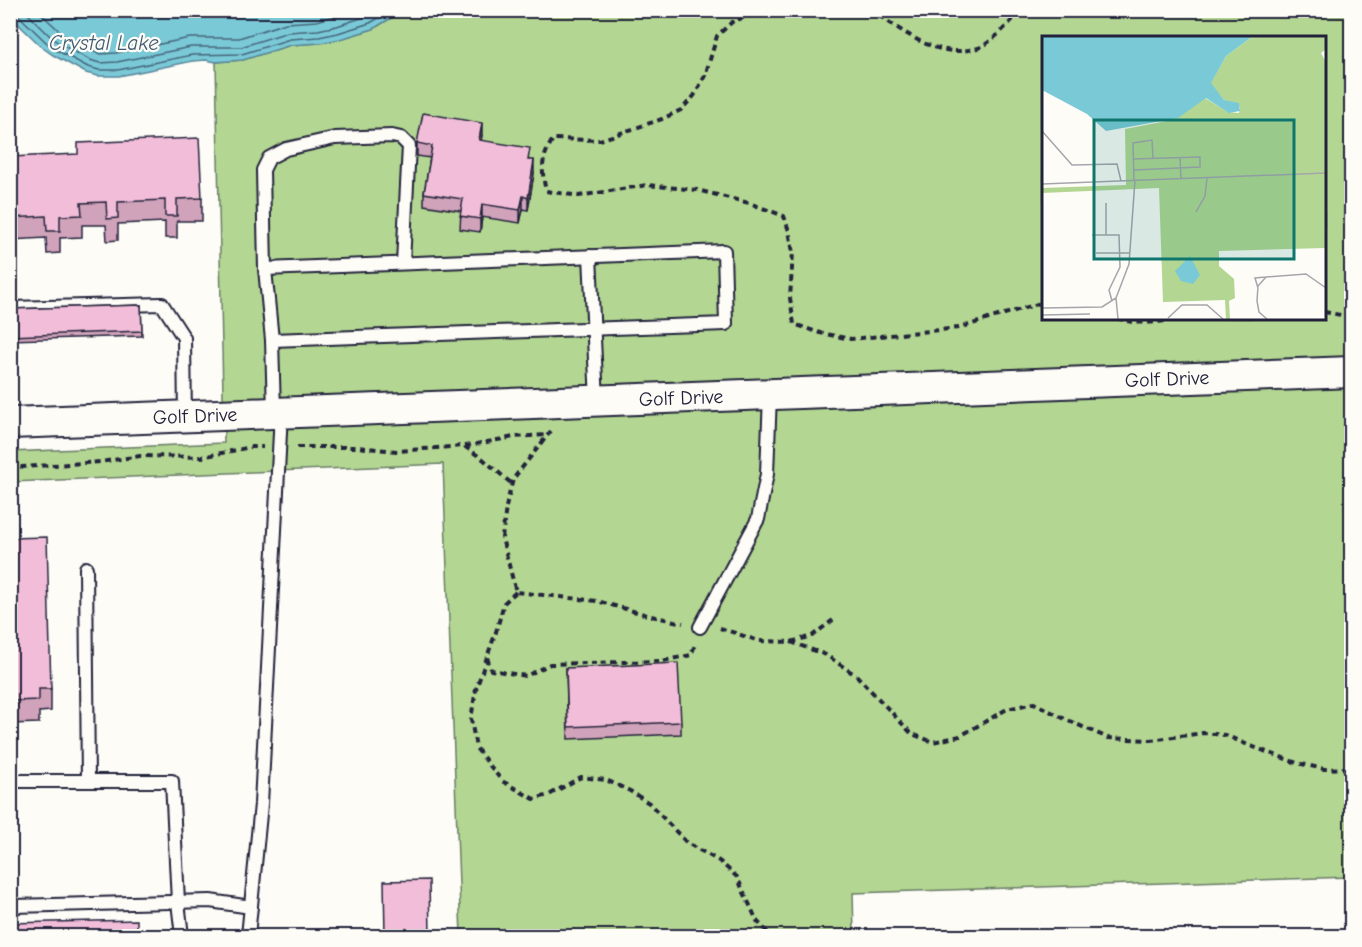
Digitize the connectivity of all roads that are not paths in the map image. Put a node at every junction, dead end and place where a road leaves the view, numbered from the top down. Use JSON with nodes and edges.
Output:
{"nodes":[{"id":1,"x":590,"y":256,"type":"junction"},
{"id":2,"x":403,"y":263,"type":"junction"},
{"id":3,"x":265,"y":269,"type":"junction"},
{"id":4,"x":10,"y":308,"type":"edge"},
{"id":5,"x":594,"y":329,"type":"junction"},
{"id":6,"x":272,"y":340,"type":"junction"},
{"id":7,"x":1352,"y":372,"type":"edge"},
{"id":8,"x":770,"y":394,"type":"junction"},
{"id":9,"x":585,"y":401,"type":"junction"},
{"id":10,"x":278,"y":413,"type":"junction"},
{"id":11,"x":185,"y":417,"type":"junction"},
{"id":12,"x":10,"y":423,"type":"edge"},
{"id":13,"x":86,"y":567,"type":"dead end"},
{"id":14,"x":700,"y":627,"type":"road end"},
{"id":15,"x":10,"y":782,"type":"edge"},
{"id":16,"x":88,"y":782,"type":"junction"},
{"id":17,"x":178,"y":902,"type":"junction"},
{"id":18,"x":13,"y":906,"type":"dead end"},
{"id":19,"x":251,"y":907,"type":"junction"},
{"id":20,"x":182,"y":936,"type":"edge"},
{"id":21,"x":248,"y":936,"type":"edge"}],
"edges":[{"from":1,"to":2,"type":"lane"},
{"from":1,"to":5,"type":"lane"},
{"from":1,"to":5,"type":"lane"},
{"from":2,"to":3,"type":"lane"},
{"from":2,"to":3,"type":"lane"},
{"from":3,"to":6,"type":"lane"},
{"from":4,"to":11,"type":"lane"},
{"from":5,"to":6,"type":"lane"},
{"from":5,"to":9,"type":"lane"},
{"from":6,"to":10,"type":"lane"},
{"from":7,"to":8,"type":"street","name":"Golf Drive"},
{"from":8,"to":9,"type":"street","name":"Golf Drive"},
{"from":8,"to":14,"type":"lane"},
{"from":9,"to":10,"type":"street","name":"Golf Drive"},
{"from":10,"to":11,"type":"street","name":"Golf Drive"},
{"from":10,"to":19,"type":"lane"},
{"from":11,"to":12,"type":"street","name":"Golf Drive"},
{"from":13,"to":16,"type":"lane"},
{"from":15,"to":16,"type":"lane"},
{"from":16,"to":17,"type":"lane"},
{"from":17,"to":18,"type":"lane"},
{"from":17,"to":19,"type":"lane"},
{"from":17,"to":20,"type":"lane"},
{"from":19,"to":21,"type":"lane"}]}
